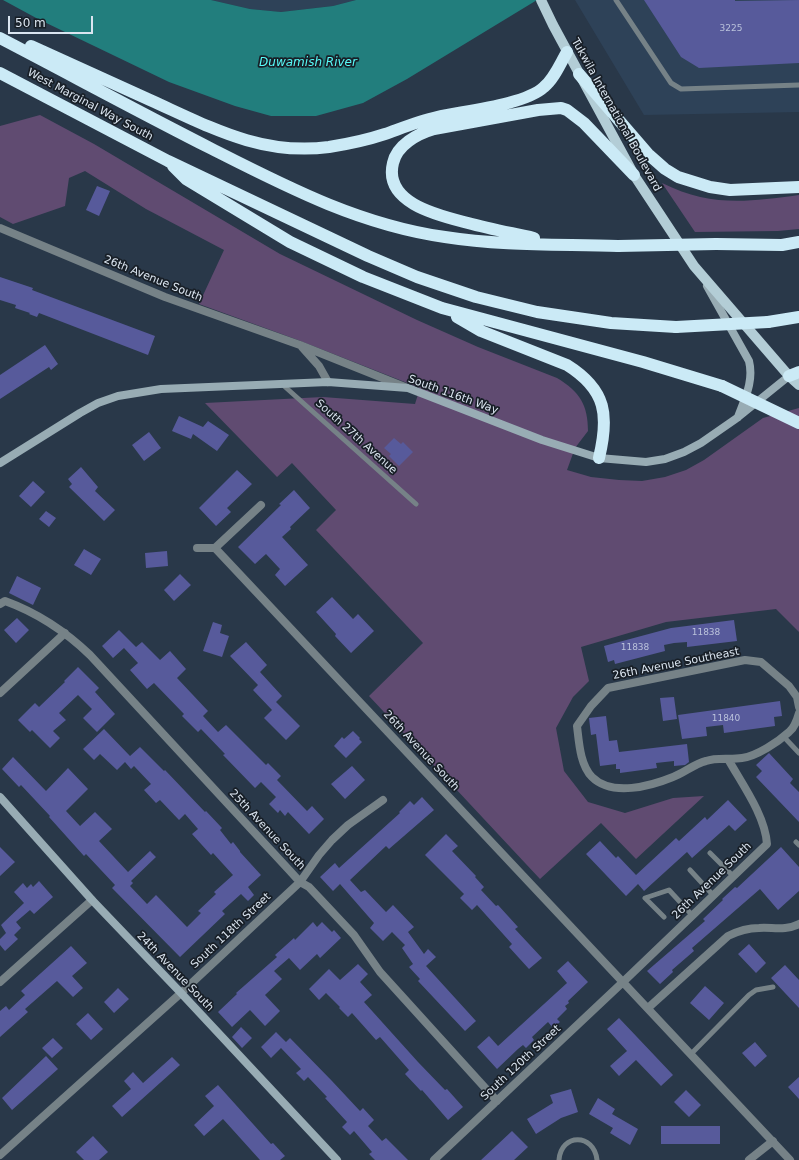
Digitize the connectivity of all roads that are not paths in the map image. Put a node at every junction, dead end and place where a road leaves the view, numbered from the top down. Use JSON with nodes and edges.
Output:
{"nodes":[{"id":1,"x":541,"y":0,"type":"edge"},
{"id":2,"x":616,"y":0,"type":"edge"},
{"id":3,"x":0,"y":32,"type":"edge"},
{"id":4,"x":0,"y":38,"type":"edge"},
{"id":5,"x":568,"y":52,"type":"junction"},
{"id":6,"x":0,"y":73,"type":"edge"},
{"id":7,"x":579,"y":74,"type":"junction"},
{"id":8,"x":799,"y":85,"type":"edge"},
{"id":9,"x":168,"y":161,"type":"junction"},
{"id":10,"x":634,"y":175,"type":"junction"},
{"id":11,"x":799,"y":187,"type":"edge"},
{"id":12,"x":0,"y":228,"type":"edge"},
{"id":13,"x":799,"y":242,"type":"edge"},
{"id":14,"x":560,"y":244,"type":"junction"},
{"id":15,"x":782,"y":245,"type":"junction"},
{"id":16,"x":799,"y":252,"type":"edge"},
{"id":17,"x":703,"y":278,"type":"junction"},
{"id":18,"x":442,"y":308,"type":"junction"},
{"id":19,"x":799,"y":317,"type":"edge"},
{"id":20,"x":300,"y":345,"type":"junction"},
{"id":21,"x":794,"y":374,"type":"edge"},
{"id":22,"x":328,"y":382,"type":"junction"},
{"id":23,"x":283,"y":385,"type":"junction"},
{"id":24,"x":799,"y":385,"type":"edge"},
{"id":25,"x":408,"y":388,"type":"junction"},
{"id":26,"x":737,"y":418,"type":"junction"},
{"id":27,"x":799,"y":423,"type":"edge"},
{"id":28,"x":599,"y":458,"type":"junction"},
{"id":29,"x":0,"y":463,"type":"edge"},
{"id":30,"x":416,"y":504,"type":"dead end"},
{"id":31,"x":261,"y":505,"type":"dead end"},
{"id":32,"x":197,"y":548,"type":"dead end"},
{"id":33,"x":215,"y":548,"type":"junction"},
{"id":34,"x":0,"y":604,"type":"edge"},
{"id":35,"x":65,"y":633,"type":"junction"},
{"id":36,"x":0,"y":693,"type":"edge"},
{"id":37,"x":798,"y":697,"type":"edge"},
{"id":38,"x":799,"y":707,"type":"edge"},
{"id":39,"x":799,"y":714,"type":"edge"},
{"id":40,"x":783,"y":736,"type":"junction"},
{"id":41,"x":799,"y":753,"type":"edge"},
{"id":42,"x":728,"y":759,"type":"junction"},
{"id":43,"x":383,"y":800,"type":"dead end"},
{"id":44,"x":2,"y":802,"type":"edge"},
{"id":45,"x":710,"y":853,"type":"dead end"},
{"id":46,"x":690,"y":870,"type":"dead end"},
{"id":47,"x":733,"y":876,"type":"junction"},
{"id":48,"x":300,"y":882,"type":"junction"},
{"id":49,"x":713,"y":895,"type":"junction"},
{"id":50,"x":92,"y":900,"type":"junction"},
{"id":51,"x":692,"y":915,"type":"junction"},
{"id":52,"x":664,"y":917,"type":"dead end"},
{"id":53,"x":799,"y":924,"type":"edge"},
{"id":54,"x":0,"y":982,"type":"edge"},
{"id":55,"x":623,"y":982,"type":"junction"},
{"id":56,"x":773,"y":987,"type":"dead end"},
{"id":57,"x":181,"y":993,"type":"junction"},
{"id":58,"x":648,"y":1008,"type":"junction"},
{"id":59,"x":691,"y":1054,"type":"junction"},
{"id":60,"x":497,"y":1101,"type":"junction"},
{"id":61,"x":772,"y":1141,"type":"junction"},
{"id":62,"x":0,"y":1155,"type":"edge"},
{"id":63,"x":337,"y":1160,"type":"edge"},
{"id":64,"x":434,"y":1160,"type":"edge"},
{"id":65,"x":559,"y":1160,"type":"edge"},
{"id":66,"x":597,"y":1160,"type":"edge"},
{"id":67,"x":749,"y":1160,"type":"edge"},
{"id":68,"x":790,"y":1160,"type":"edge"}],
"edges":[{"from":1,"to":5,"type":"main road","name":"Tukwila International Boulevard"},
{"from":2,"to":8,"type":"lane"},
{"from":3,"to":5,"type":"highway"},
{"from":4,"to":14,"type":"highway","name":"West Marginal Way South"},
{"from":5,"to":7,"type":"main road","name":"Tukwila International Boulevard"},
{"from":6,"to":9,"type":"highway","name":"West Marginal Way South"},
{"from":7,"to":10,"type":"main road","name":"Tukwila International Boulevard"},
{"from":7,"to":11,"type":"highway"},
{"from":9,"to":18,"type":"highway"},
{"from":9,"to":19,"type":"highway","name":"West Marginal Way South","bridge":true},
{"from":10,"to":14,"type":"highway"},
{"from":10,"to":17,"type":"main road","name":"Tukwila International Boulevard"},
{"from":12,"to":20,"type":"street","name":"26th Avenue South"},
{"from":13,"to":15,"type":"highway"},
{"from":14,"to":15,"type":"highway","bridge":true},
{"from":15,"to":16,"type":"highway"},
{"from":17,"to":21,"type":"main road","name":"Tukwila International Boulevard"},
{"from":17,"to":26,"type":"street"},
{"from":18,"to":27,"type":"highway","bridge":true},
{"from":18,"to":28,"type":"highway"},
{"from":20,"to":22,"type":"street","name":"26th Avenue South"},
{"from":20,"to":25,"type":"street","name":"26th Avenue South"},
{"from":21,"to":24,"type":"main road","name":"Tukwila International Boulevard"},
{"from":21,"to":26,"type":"street","name":"South 116th Way"},
{"from":22,"to":23,"type":"street","name":"South 116th Way"},
{"from":22,"to":25,"type":"street","name":"South 116th Way"},
{"from":23,"to":29,"type":"street","name":"South 116th Way"},
{"from":23,"to":30,"type":"lane","name":"South 27th Avenue"},
{"from":25,"to":28,"type":"street","name":"South 116th Way"},
{"from":26,"to":28,"type":"street","name":"South 116th Way"},
{"from":31,"to":33,"type":"street"},
{"from":32,"to":33,"type":"street"},
{"from":33,"to":55,"type":"street","name":"26th Avenue South"},
{"from":34,"to":35,"type":"street","name":"25th Avenue South"},
{"from":35,"to":36,"type":"street"},
{"from":35,"to":48,"type":"street","name":"25th Avenue South"},
{"from":37,"to":38,"type":"street","name":"26th Avenue Southeast"},
{"from":37,"to":42,"type":"street","name":"26th Avenue Southeast"},
{"from":39,"to":40,"type":"street","name":"26th Avenue Southeast"},
{"from":40,"to":41,"type":"lane"},
{"from":40,"to":42,"type":"street","name":"26th Avenue Southeast"},
{"from":42,"to":47,"type":"street","name":"26th Avenue South"},
{"from":43,"to":48,"type":"street","name":"South 118th Street"},
{"from":44,"to":50,"type":"street","name":"24th Avenue South"},
{"from":45,"to":47,"type":"lane"},
{"from":46,"to":49,"type":"lane"},
{"from":47,"to":49,"type":"street","name":"26th Avenue South"},
{"from":48,"to":57,"type":"street","name":"South 118th Street"},
{"from":48,"to":60,"type":"street","name":"25th Avenue South"},
{"from":49,"to":51,"type":"street","name":"26th Avenue South"},
{"from":50,"to":54,"type":"street"},
{"from":50,"to":57,"type":"street","name":"24th Avenue South"},
{"from":51,"to":52,"type":"lane"},
{"from":51,"to":55,"type":"street","name":"26th Avenue South"},
{"from":53,"to":58,"type":"street"},
{"from":55,"to":58,"type":"street","name":"26th Avenue South"},
{"from":55,"to":60,"type":"street","name":"South 120th Street"},
{"from":56,"to":59,"type":"lane"},
{"from":57,"to":62,"type":"street","name":"South 118th Street"},
{"from":57,"to":63,"type":"street","name":"24th Avenue South"},
{"from":58,"to":59,"type":"street","name":"26th Avenue South"},
{"from":59,"to":61,"type":"street","name":"26th Avenue South"},
{"from":60,"to":64,"type":"street","name":"South 120th Street"},
{"from":61,"to":67,"type":"street"},
{"from":61,"to":68,"type":"street","name":"26th Avenue South"},
{"from":65,"to":66,"type":"lane"}]}
